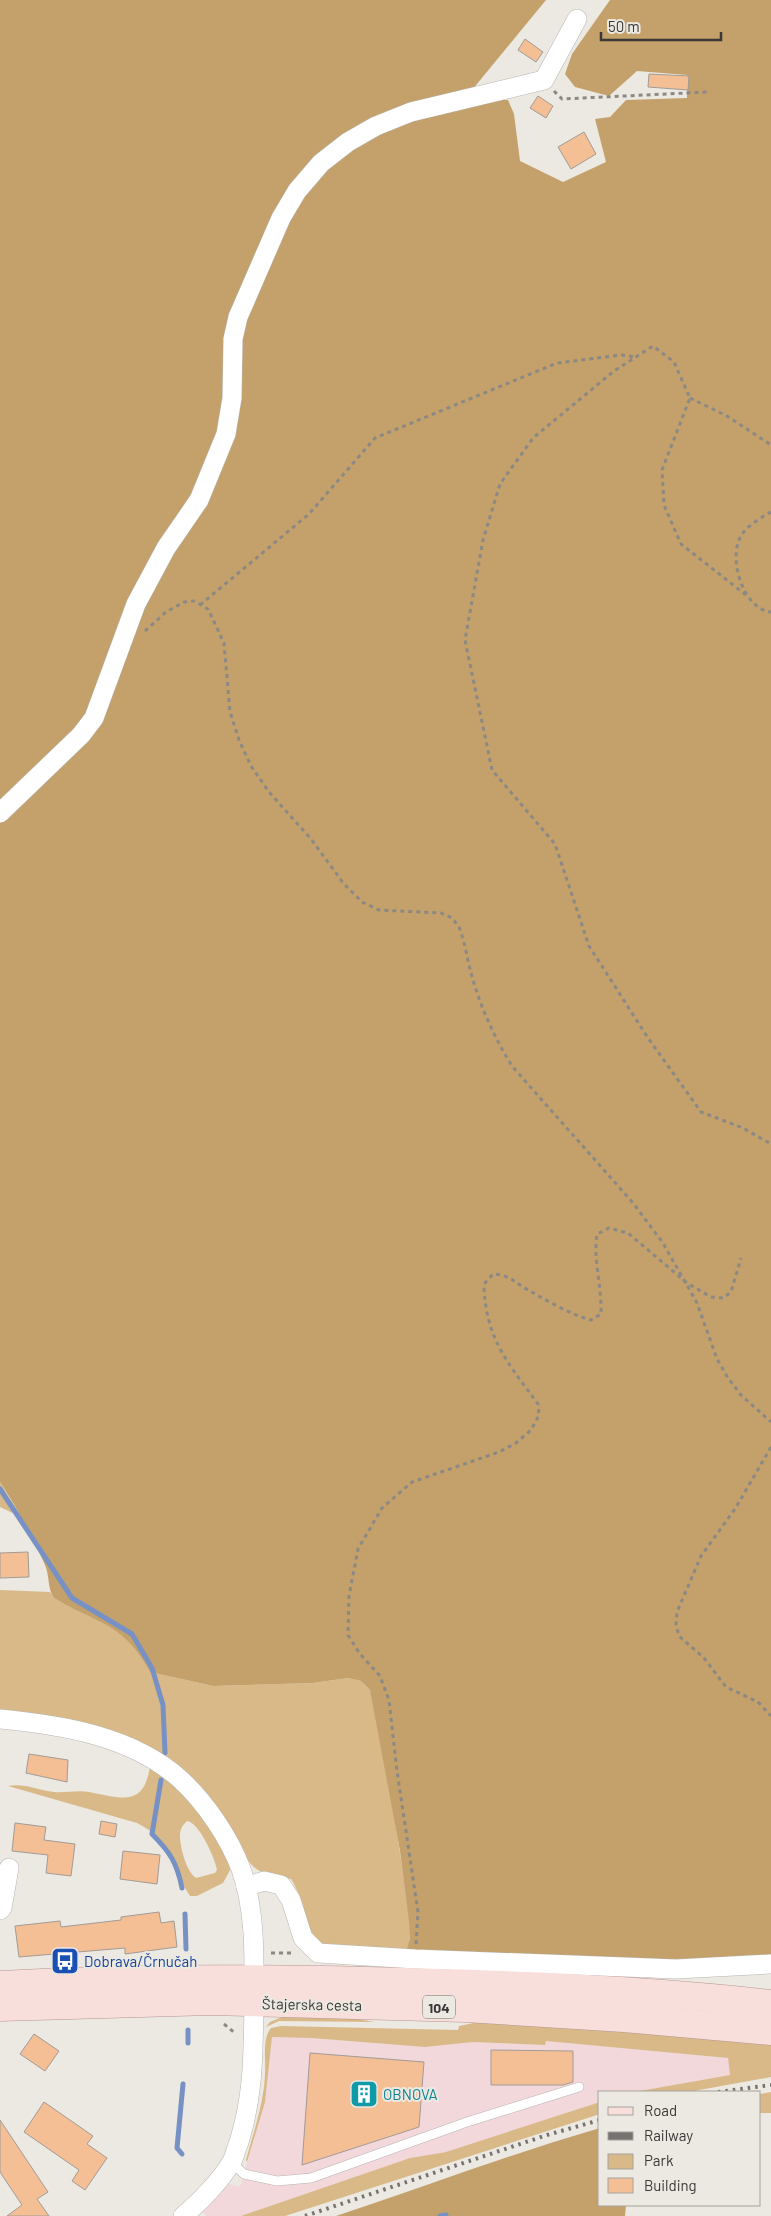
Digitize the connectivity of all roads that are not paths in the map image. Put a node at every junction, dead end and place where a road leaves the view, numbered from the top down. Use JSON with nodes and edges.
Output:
{"nodes":[{"id":1,"x":577,"y":19,"type":"dead end"},
{"id":2,"x":0,"y":813,"type":"edge"},
{"id":3,"x":0,"y":1719,"type":"edge"},
{"id":4,"x":9,"y":1868,"type":"dead end"},
{"id":5,"x":246,"y":1887,"type":"junction"},
{"id":6,"x":0,"y":1910,"type":"edge"},
{"id":7,"x":771,"y":1964,"type":"edge"},
{"id":8,"x":0,"y":1985,"type":"edge"},
{"id":9,"x":254,"y":1991,"type":"junction"},
{"id":10,"x":771,"y":2004,"type":"edge"},
{"id":11,"x":0,"y":2007,"type":"edge"},
{"id":12,"x":771,"y":2031,"type":"edge"},
{"id":13,"x":579,"y":2087,"type":"dead end"},
{"id":14,"x":232,"y":2163,"type":"junction"},
{"id":15,"x":183,"y":2216,"type":"edge"}],
"edges":[{"from":1,"to":2,"type":"street"},
{"from":3,"to":5,"type":"street"},
{"from":4,"to":6,"type":"street"},
{"from":5,"to":7,"type":"street"},
{"from":5,"to":9,"type":"street"},
{"from":8,"to":9,"type":"main road","name":"Štajerska cesta","number":"104"},
{"from":9,"to":10,"type":"main road","name":"Štajerska cesta","number":"104"},
{"from":9,"to":11,"type":"main road","name":"Štajerska cesta","number":"104"},
{"from":9,"to":12,"type":"main road","name":"Štajerska cesta","number":"104"},
{"from":9,"to":14,"type":"street"},
{"from":13,"to":14,"type":"lane"},
{"from":14,"to":15,"type":"street"}]}
